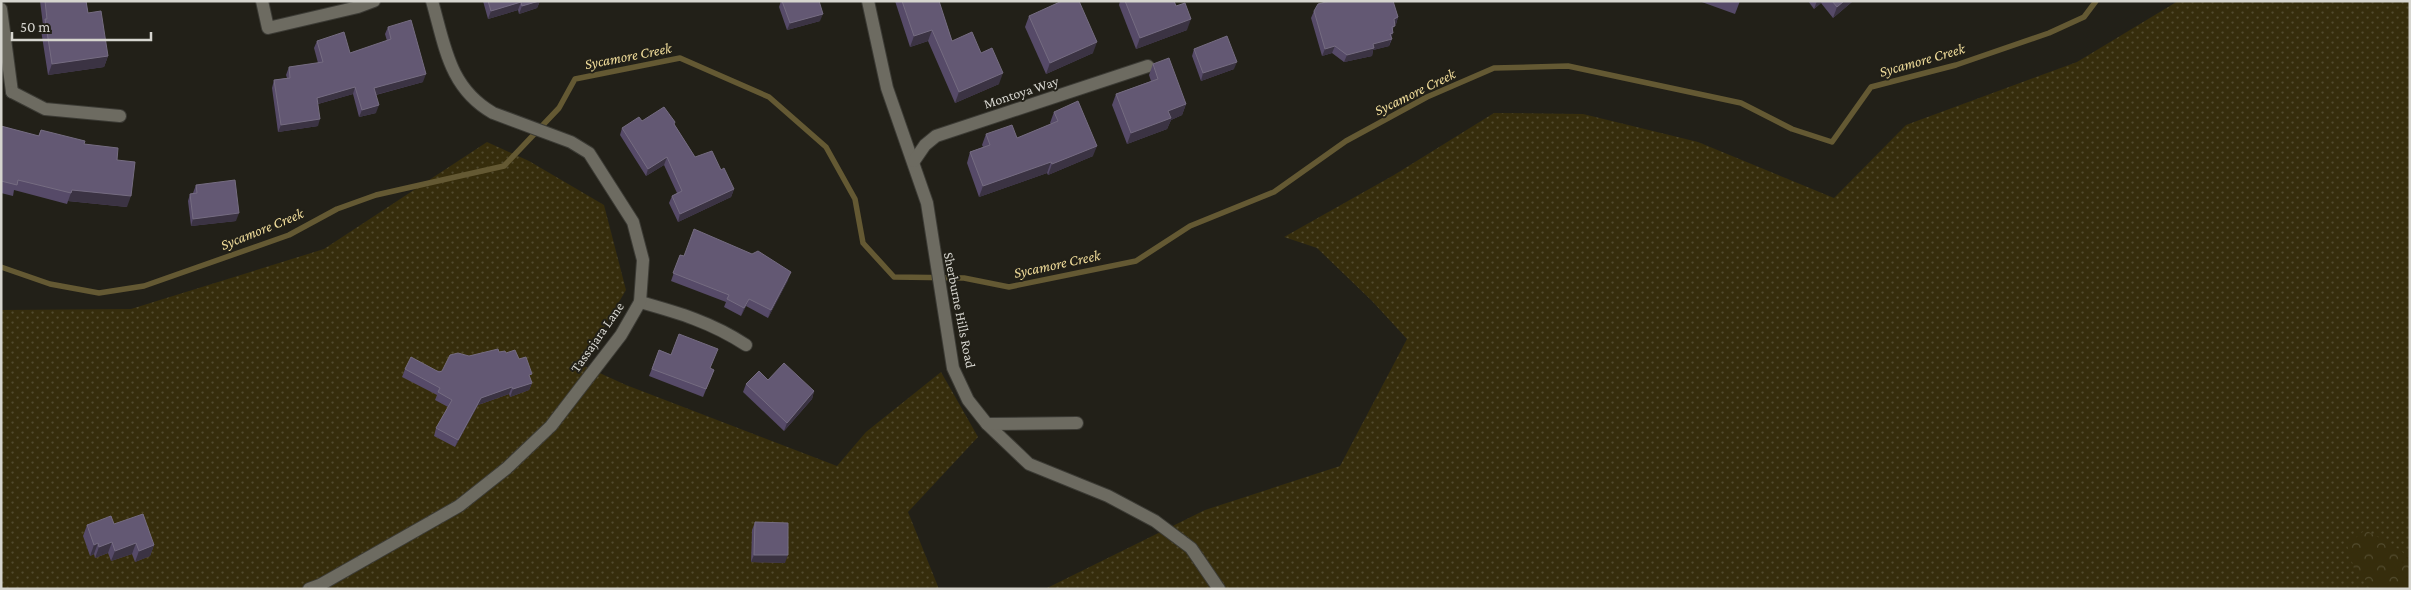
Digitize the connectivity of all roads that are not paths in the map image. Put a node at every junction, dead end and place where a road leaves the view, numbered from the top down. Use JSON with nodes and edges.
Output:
{"nodes":[{"id":1,"x":262,"y":1,"type":"edge"},
{"id":2,"x":374,"y":1,"type":"edge"},
{"id":3,"x":432,"y":1,"type":"edge"},
{"id":4,"x":868,"y":1,"type":"edge"},
{"id":5,"x":1,"y":9,"type":"edge"},
{"id":6,"x":1148,"y":66,"type":"dead end"},
{"id":7,"x":7,"y":93,"type":"edge"},
{"id":8,"x":120,"y":116,"type":"dead end"},
{"id":9,"x":914,"y":162,"type":"junction"},
{"id":10,"x":640,"y":302,"type":"junction"},
{"id":11,"x":746,"y":345,"type":"dead end"},
{"id":12,"x":1078,"y":423,"type":"dead end"},
{"id":13,"x":988,"y":424,"type":"junction"},
{"id":14,"x":308,"y":589,"type":"edge"},
{"id":15,"x":1219,"y":589,"type":"edge"}],
"edges":[{"from":1,"to":2,"type":"street"},
{"from":3,"to":10,"type":"street","name":"Tassajara Lane"},
{"from":4,"to":9,"type":"street","name":"Sherburne Hills Road"},
{"from":5,"to":7,"type":"street"},
{"from":6,"to":9,"type":"street","name":"Montoya Way"},
{"from":7,"to":8,"type":"street"},
{"from":9,"to":13,"type":"street","name":"Sherburne Hills Road"},
{"from":10,"to":11,"type":"street"},
{"from":10,"to":14,"type":"street","name":"Tassajara Lane"},
{"from":12,"to":13,"type":"street"},
{"from":13,"to":15,"type":"street","name":"Sherburne Hills Road"}]}
